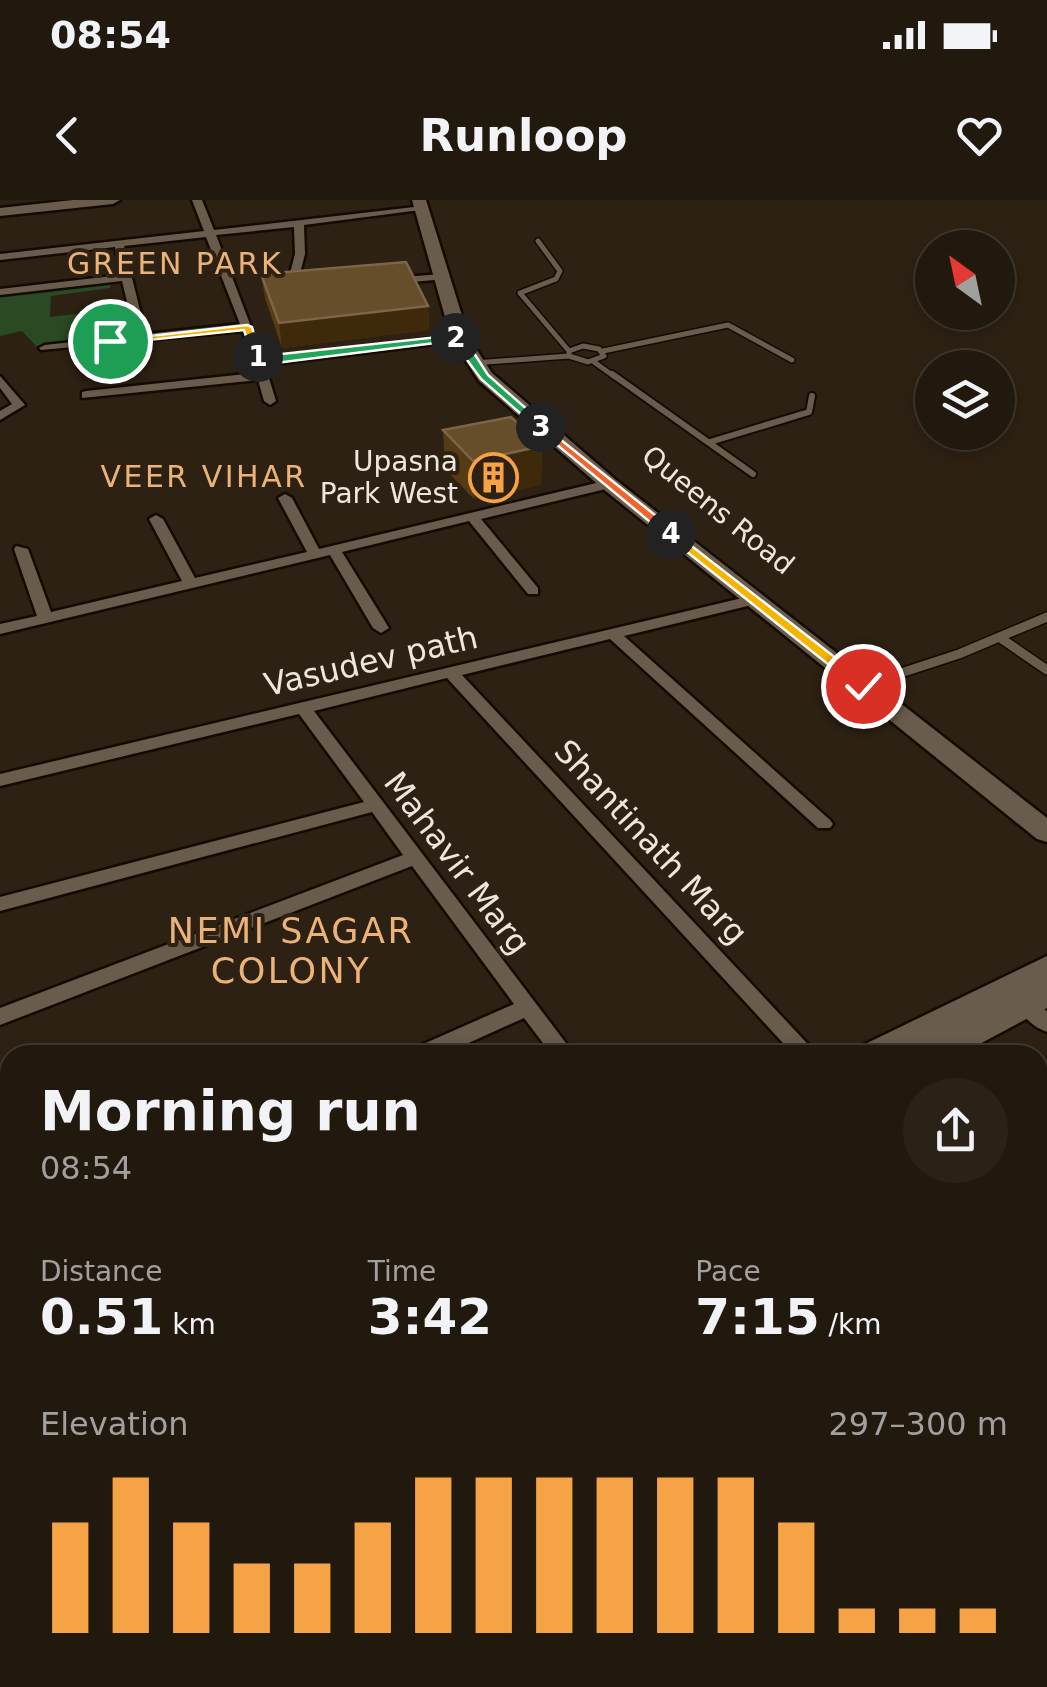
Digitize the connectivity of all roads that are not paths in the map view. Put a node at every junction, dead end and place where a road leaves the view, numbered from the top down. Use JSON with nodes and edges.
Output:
{"nodes":[{"id":1,"x":62,"y":200,"type":"edge"},
{"id":2,"x":113,"y":200,"type":"edge"},
{"id":3,"x":197,"y":200,"type":"edge"},
{"id":4,"x":424,"y":203,"type":"edge"},
{"id":5,"x":24,"y":204,"type":"edge"},
{"id":6,"x":0,"y":209,"type":"edge"},
{"id":7,"x":299,"y":224,"type":"junction"},
{"id":8,"x":210,"y":234,"type":"junction"},
{"id":9,"x":538,"y":241,"type":"dead end"},
{"id":10,"x":119,"y":244,"type":"junction"},
{"id":11,"x":0,"y":258,"type":"edge"},
{"id":12,"x":295,"y":273,"type":"edge"},
{"id":13,"x":128,"y":277,"type":"junction"},
{"id":14,"x":442,"y":277,"type":"junction"},
{"id":15,"x":366,"y":282,"type":"edge"},
{"id":16,"x":0,"y":292,"type":"edge"},
{"id":17,"x":247,"y":327,"type":"junction"},
{"id":18,"x":141,"y":338,"type":"junction"},
{"id":19,"x":460,"y":338,"type":"junction"},
{"id":20,"x":45,"y":348,"type":"dead end"},
{"id":21,"x":603,"y":351,"type":"junction"},
{"id":22,"x":569,"y":354,"type":"junction"},
{"id":23,"x":792,"y":360,"type":"dead end"},
{"id":24,"x":483,"y":362,"type":"junction"},
{"id":25,"x":594,"y":362,"type":"junction"},
{"id":26,"x":261,"y":369,"type":"junction"},
{"id":27,"x":0,"y":380,"type":"edge"},
{"id":28,"x":86,"y":396,"type":"dead end"},
{"id":29,"x":812,"y":396,"type":"dead end"},
{"id":30,"x":270,"y":401,"type":"dead end"},
{"id":31,"x":0,"y":416,"type":"edge"},
{"id":32,"x":710,"y":442,"type":"junction"},
{"id":33,"x":753,"y":474,"type":"dead end"},
{"id":34,"x":609,"y":484,"type":"junction"},
{"id":35,"x":284,"y":498,"type":"dead end"},
{"id":36,"x":472,"y":516,"type":"junction"},
{"id":37,"x":156,"y":519,"type":"dead end"},
{"id":38,"x":21,"y":549,"type":"dead end"},
{"id":39,"x":334,"y":550,"type":"junction"},
{"id":40,"x":315,"y":554,"type":"junction"},
{"id":41,"x":190,"y":584,"type":"junction"},
{"id":42,"x":534,"y":591,"type":"dead end"},
{"id":43,"x":755,"y":600,"type":"junction"},
{"id":44,"x":1047,"y":617,"type":"edge"},
{"id":45,"x":45,"y":618,"type":"junction"},
{"id":46,"x":381,"y":628,"type":"dead end"},
{"id":47,"x":0,"y":629,"type":"edge"},
{"id":48,"x":613,"y":634,"type":"junction"},
{"id":49,"x":999,"y":637,"type":"junction"},
{"id":50,"x":1047,"y":670,"type":"edge"},
{"id":51,"x":450,"y":672,"type":"junction"},
{"id":52,"x":873,"y":682,"type":"junction"},
{"id":53,"x":303,"y":708,"type":"junction"},
{"id":54,"x":0,"y":780,"type":"edge"},
{"id":55,"x":374,"y":805,"type":"junction"},
{"id":56,"x":1047,"y":807,"type":"edge"},
{"id":57,"x":824,"y":824,"type":"dead end"},
{"id":58,"x":1047,"y":832,"type":"edge"},
{"id":59,"x":416,"y":857,"type":"junction"},
{"id":60,"x":0,"y":904,"type":"edge"},
{"id":61,"x":1047,"y":968,"type":"edge"},
{"id":62,"x":529,"y":1007,"type":"junction"},
{"id":63,"x":1040,"y":1008,"type":"edge"},
{"id":64,"x":0,"y":1018,"type":"edge"},
{"id":65,"x":443,"y":1045,"type":"edge"},
{"id":66,"x":557,"y":1045,"type":"edge"},
{"id":67,"x":797,"y":1045,"type":"edge"},
{"id":68,"x":892,"y":1045,"type":"edge"},
{"id":69,"x":953,"y":1045,"type":"edge"}],
"edges":[{"from":1,"to":5,"type":"street"},
{"from":2,"to":5,"type":"street"},
{"from":3,"to":8,"type":"street"},
{"from":4,"to":7,"type":"street"},
{"from":4,"to":14,"type":"street","name":"Queens Road"},
{"from":4,"to":24,"type":"street","name":"Queens Road"},
{"from":5,"to":6,"type":"street"},
{"from":7,"to":8,"type":"street"},
{"from":7,"to":12,"type":"street"},
{"from":8,"to":10,"type":"street"},
{"from":8,"to":17,"type":"street"},
{"from":9,"to":22,"type":"lane"},
{"from":10,"to":11,"type":"street"},
{"from":10,"to":13,"type":"street"},
{"from":13,"to":16,"type":"street"},
{"from":13,"to":18,"type":"street"},
{"from":14,"to":15,"type":"street"},
{"from":14,"to":19,"type":"street","name":"Queens Road"},
{"from":17,"to":18,"type":"street"},
{"from":17,"to":26,"type":"street"},
{"from":18,"to":20,"type":"street"},
{"from":19,"to":24,"type":"street","name":"Queens Road"},
{"from":19,"to":26,"type":"street"},
{"from":21,"to":22,"type":"lane"},
{"from":21,"to":23,"type":"lane"},
{"from":21,"to":25,"type":"lane"},
{"from":22,"to":24,"type":"lane"},
{"from":22,"to":25,"type":"lane"},
{"from":24,"to":34,"type":"street","name":"Queens Road"},
{"from":24,"to":52,"type":"street","name":"Queens Road"},
{"from":25,"to":32,"type":"lane"},
{"from":26,"to":28,"type":"street"},
{"from":26,"to":30,"type":"street"},
{"from":27,"to":31,"type":"street"},
{"from":29,"to":32,"type":"lane"},
{"from":32,"to":33,"type":"lane"},
{"from":34,"to":36,"type":"street"},
{"from":34,"to":43,"type":"street","name":"Queens Road"},
{"from":35,"to":40,"type":"street"},
{"from":36,"to":39,"type":"street"},
{"from":36,"to":42,"type":"street"},
{"from":37,"to":41,"type":"street"},
{"from":38,"to":45,"type":"street"},
{"from":39,"to":40,"type":"street"},
{"from":39,"to":46,"type":"street"},
{"from":40,"to":41,"type":"street"},
{"from":41,"to":45,"type":"street"},
{"from":43,"to":48,"type":"street","name":"Vasudev path"},
{"from":43,"to":52,"type":"street","name":"Queens Road"},
{"from":44,"to":49,"type":"lane"},
{"from":45,"to":47,"type":"street"},
{"from":48,"to":51,"type":"street","name":"Vasudev path"},
{"from":48,"to":57,"type":"street"},
{"from":49,"to":50,"type":"lane"},
{"from":49,"to":52,"type":"lane"},
{"from":51,"to":53,"type":"street","name":"Vasudev path"},
{"from":51,"to":67,"type":"street","name":"Shantinath Marg"},
{"from":52,"to":56,"type":"street","name":"Queens Road"},
{"from":52,"to":58,"type":"street","name":"Queens Road"},
{"from":53,"to":54,"type":"street","name":"Vasudev path"},
{"from":53,"to":55,"type":"street","name":"Mahavir Marg"},
{"from":55,"to":59,"type":"street","name":"Mahavir Marg"},
{"from":55,"to":60,"type":"street"},
{"from":59,"to":62,"type":"street","name":"Mahavir Marg"},
{"from":59,"to":64,"type":"street"},
{"from":61,"to":68,"type":"street"},
{"from":62,"to":65,"type":"street"},
{"from":62,"to":66,"type":"street","name":"Mahavir Marg"},
{"from":63,"to":69,"type":"street"}]}
